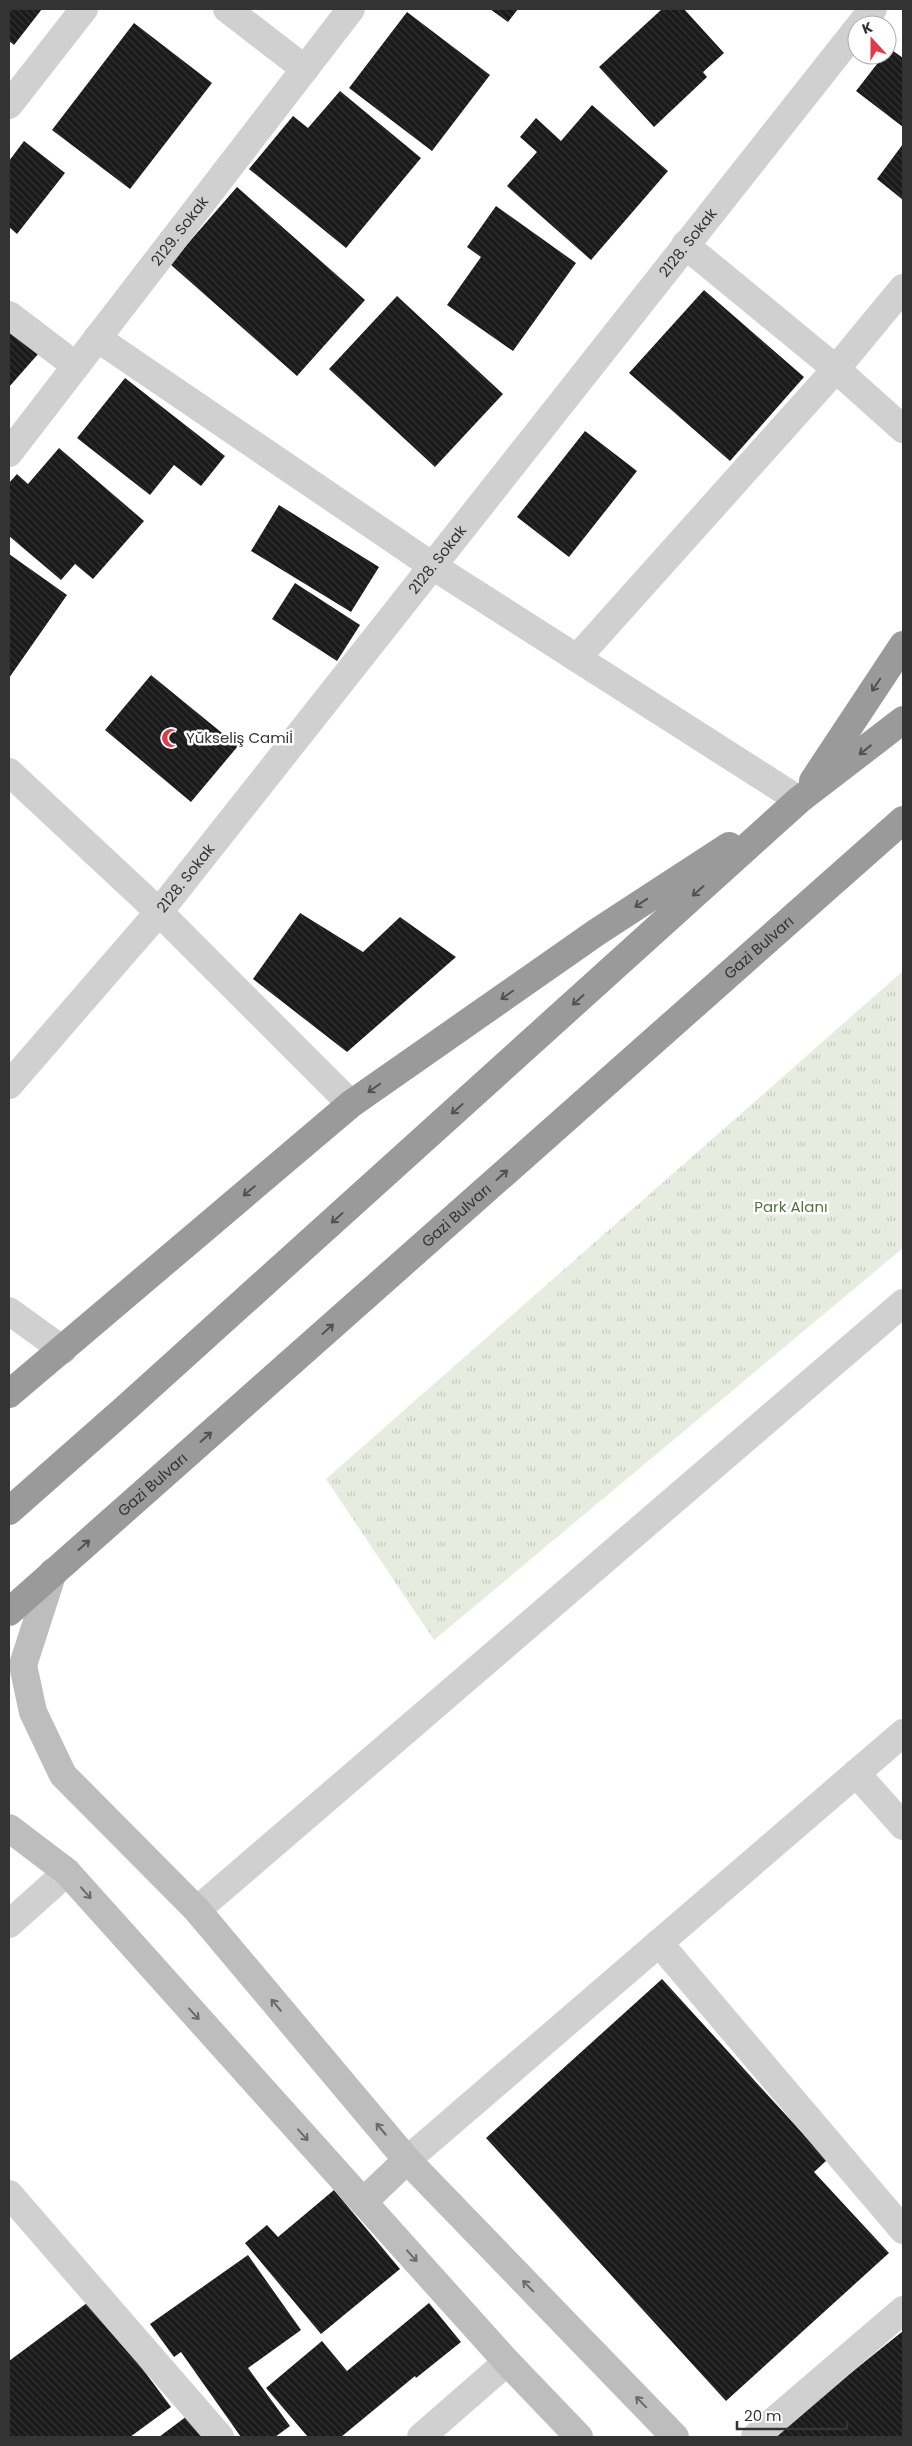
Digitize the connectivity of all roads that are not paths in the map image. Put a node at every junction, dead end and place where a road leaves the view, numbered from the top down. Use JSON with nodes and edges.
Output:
{"nodes":[{"id":1,"x":84,"y":9,"type":"edge"},
{"id":2,"x":227,"y":9,"type":"edge"},
{"id":3,"x":351,"y":9,"type":"edge"},
{"id":4,"x":847,"y":42,"type":"edge"},
{"id":5,"x":305,"y":70,"type":"junction"},
{"id":6,"x":9,"y":104,"type":"edge"},
{"id":7,"x":685,"y":245,"type":"junction"},
{"id":8,"x":903,"y":288,"type":"edge"},
{"id":9,"x":9,"y":315,"type":"edge"},
{"id":10,"x":97,"y":338,"type":"junction"},
{"id":11,"x":76,"y":366,"type":"junction"},
{"id":12,"x":836,"y":369,"type":"junction"},
{"id":13,"x":903,"y":429,"type":"edge"},
{"id":14,"x":9,"y":453,"type":"edge"},
{"id":15,"x":430,"y":565,"type":"junction"},
{"id":16,"x":903,"y":645,"type":"edge"},
{"id":17,"x":577,"y":658,"type":"junction"},
{"id":18,"x":903,"y":720,"type":"edge"},
{"id":19,"x":9,"y":772,"type":"edge"},
{"id":20,"x":800,"y":800,"type":"junction"},
{"id":21,"x":903,"y":820,"type":"edge"},
{"id":22,"x":158,"y":912,"type":"junction"},
{"id":23,"x":9,"y":1085,"type":"edge"},
{"id":24,"x":351,"y":1104,"type":"junction"},
{"id":25,"x":903,"y":1303,"type":"edge"},
{"id":26,"x":9,"y":1311,"type":"edge"},
{"id":27,"x":63,"y":1350,"type":"junction"},
{"id":28,"x":9,"y":1394,"type":"edge"},
{"id":29,"x":9,"y":1511,"type":"edge"},
{"id":30,"x":53,"y":1572,"type":"junction"},
{"id":31,"x":9,"y":1612,"type":"edge"},
{"id":32,"x":903,"y":1733,"type":"edge"},
{"id":33,"x":856,"y":1774,"type":"junction"},
{"id":34,"x":903,"y":1826,"type":"edge"},
{"id":35,"x":9,"y":1828,"type":"edge"},
{"id":36,"x":67,"y":1872,"type":"junction"},
{"id":37,"x":197,"y":1910,"type":"junction"},
{"id":38,"x":9,"y":1924,"type":"edge"},
{"id":39,"x":659,"y":1943,"type":"junction"},
{"id":40,"x":407,"y":2160,"type":"junction"},
{"id":41,"x":9,"y":2194,"type":"edge"},
{"id":42,"x":363,"y":2202,"type":"junction"},
{"id":43,"x":903,"y":2230,"type":"edge"},
{"id":44,"x":903,"y":2310,"type":"edge"},
{"id":45,"x":507,"y":2362,"type":"junction"},
{"id":46,"x":434,"y":2433,"type":"edge"},
{"id":47,"x":220,"y":2437,"type":"edge"},
{"id":48,"x":578,"y":2437,"type":"edge"},
{"id":49,"x":675,"y":2437,"type":"edge"},
{"id":50,"x":755,"y":2437,"type":"edge"}],
"edges":[{"from":1,"to":6,"type":"street"},
{"from":2,"to":5,"type":"street"},
{"from":3,"to":5,"type":"street","name":"2129. Sokak"},
{"from":4,"to":7,"type":"street","name":"2128. Sokak"},
{"from":5,"to":10,"type":"street","name":"2129. Sokak"},
{"from":7,"to":12,"type":"street"},
{"from":7,"to":15,"type":"street","name":"2128. Sokak"},
{"from":8,"to":12,"type":"street"},
{"from":9,"to":11,"type":"street"},
{"from":10,"to":11,"type":"street","name":"2129. Sokak"},
{"from":10,"to":15,"type":"street"},
{"from":11,"to":14,"type":"street","name":"2129. Sokak"},
{"from":12,"to":13,"type":"street"},
{"from":12,"to":17,"type":"street"},
{"from":15,"to":17,"type":"street"},
{"from":15,"to":22,"type":"street","name":"2128. Sokak"},
{"from":16,"to":20,"type":"highway","one_way":true},
{"from":17,"to":20,"type":"street"},
{"from":18,"to":20,"type":"highway","one_way":true},
{"from":19,"to":22,"type":"street"},
{"from":20,"to":24,"type":"highway","one_way":true},
{"from":20,"to":29,"type":"highway","one_way":true},
{"from":30,"to":21,"type":"highway","name":"Gazi Bulvarı","one_way":true},
{"from":22,"to":23,"type":"street","name":"2128. Sokak"},
{"from":22,"to":24,"type":"street"},
{"from":24,"to":27,"type":"highway","one_way":true},
{"from":25,"to":37,"type":"street"},
{"from":26,"to":27,"type":"street"},
{"from":27,"to":28,"type":"highway"},
{"from":30,"to":31,"type":"highway","name":"Gazi Bulvarı"},
{"from":30,"to":37,"type":"street"},
{"from":32,"to":33,"type":"street"},
{"from":33,"to":34,"type":"street"},
{"from":33,"to":39,"type":"street"},
{"from":35,"to":36,"type":"street"},
{"from":36,"to":38,"type":"street"},
{"from":36,"to":42,"type":"street","one_way":true},
{"from":40,"to":37,"type":"street","one_way":true},
{"from":39,"to":40,"type":"street"},
{"from":39,"to":43,"type":"street"},
{"from":40,"to":42,"type":"street"},
{"from":49,"to":40,"type":"street","one_way":true},
{"from":41,"to":47,"type":"street"},
{"from":42,"to":45,"type":"street","one_way":true},
{"from":44,"to":50,"type":"street"},
{"from":45,"to":46,"type":"street"},
{"from":45,"to":48,"type":"street"}]}
